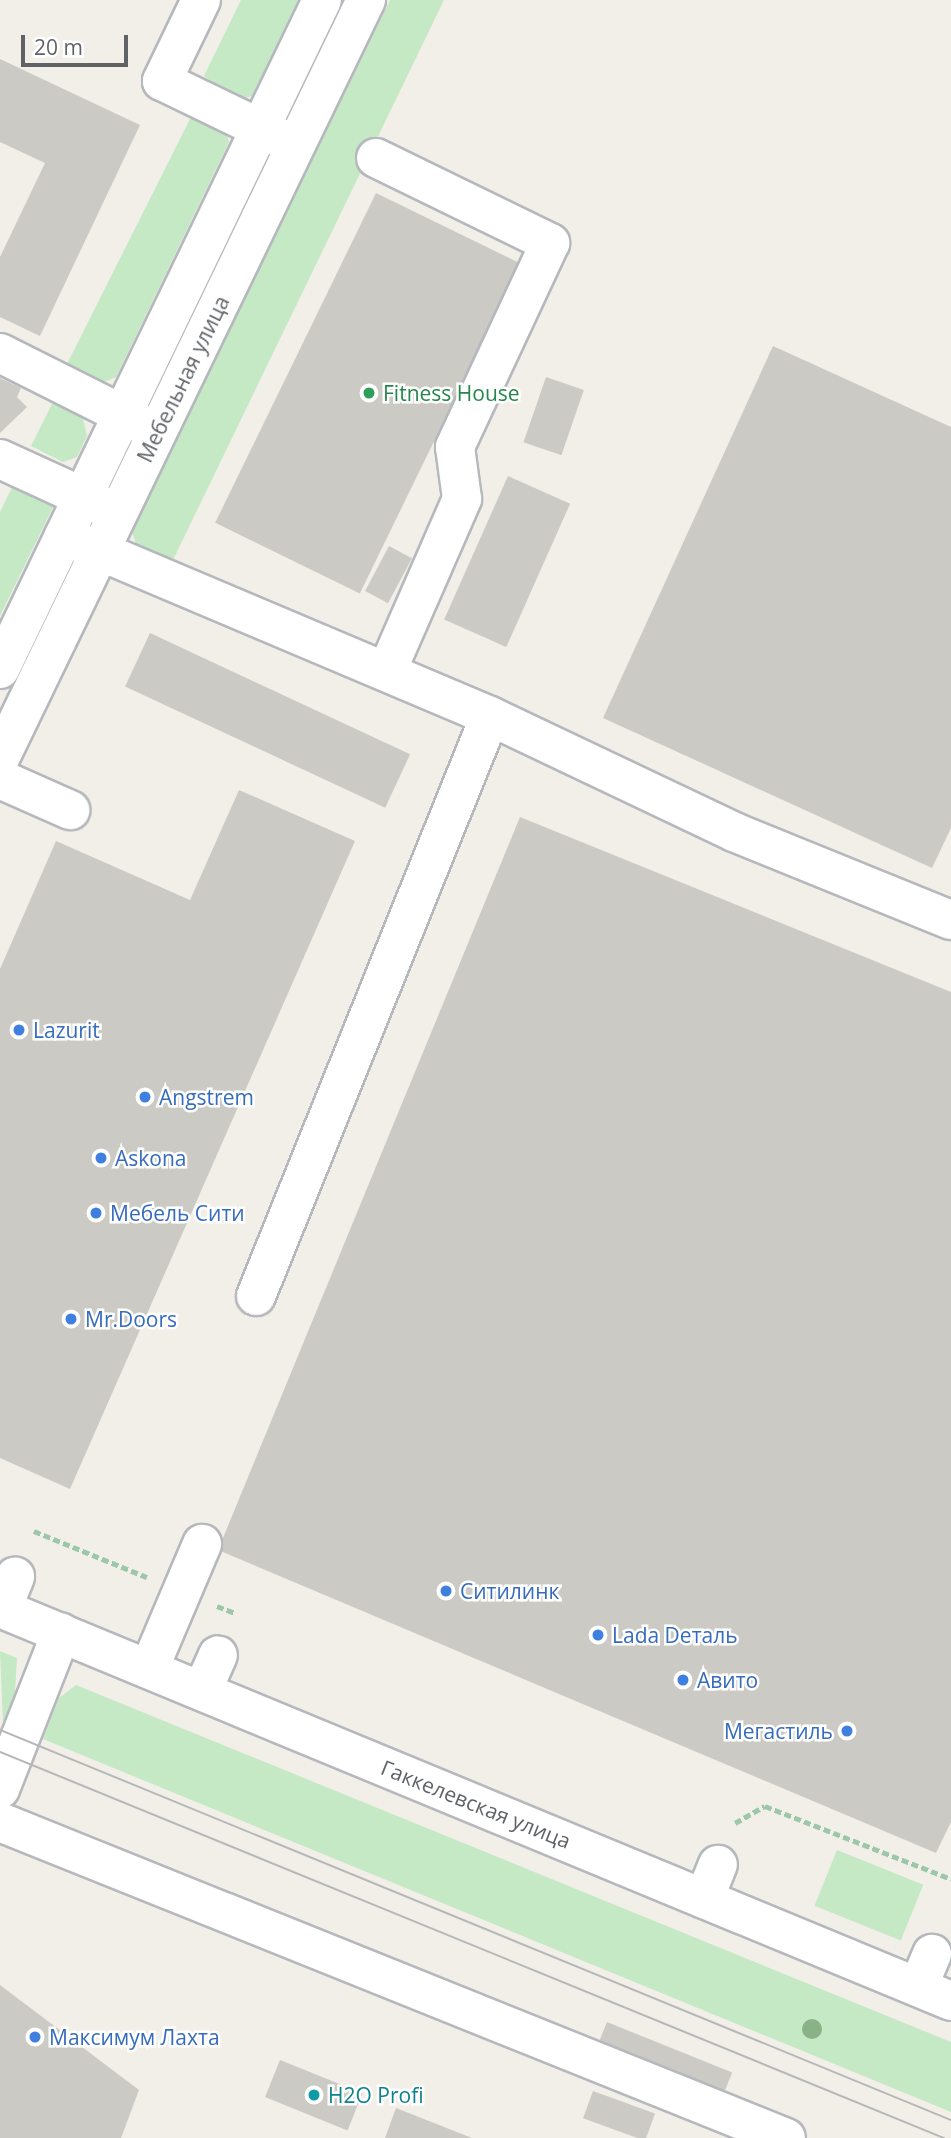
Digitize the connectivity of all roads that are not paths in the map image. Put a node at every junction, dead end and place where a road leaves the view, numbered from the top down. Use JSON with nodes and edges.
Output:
{"nodes":[{"id":1,"x":201,"y":0,"type":"edge"},
{"id":2,"x":322,"y":0,"type":"edge"},
{"id":3,"x":366,"y":0,"type":"edge"},
{"id":4,"x":260,"y":128,"type":"junction"},
{"id":5,"x":295,"y":145,"type":"junction"},
{"id":6,"x":376,"y":158,"type":"dead end"},
{"id":7,"x":0,"y":353,"type":"edge"},
{"id":8,"x":122,"y":415,"type":"junction"},
{"id":9,"x":157,"y":432,"type":"junction"},
{"id":10,"x":0,"y":458,"type":"edge"},
{"id":11,"x":83,"y":497,"type":"junction"},
{"id":12,"x":118,"y":513,"type":"junction"},
{"id":13,"x":64,"y":536,"type":"junction"},
{"id":14,"x":99,"y":552,"type":"junction"},
{"id":15,"x":0,"y":669,"type":"edge"},
{"id":16,"x":387,"y":671,"type":"junction"},
{"id":17,"x":490,"y":716,"type":"junction"},
{"id":18,"x":0,"y":758,"type":"edge"},
{"id":19,"x":0,"y":779,"type":"edge"},
{"id":20,"x":70,"y":810,"type":"dead end"},
{"id":21,"x":951,"y":920,"type":"edge"},
{"id":22,"x":256,"y":1296,"type":"dead end"},
{"id":23,"x":202,"y":1544,"type":"dead end"},
{"id":24,"x":6,"y":1598,"type":"edge"},
{"id":25,"x":61,"y":1633,"type":"junction"},
{"id":26,"x":218,"y":1655,"type":"dead end"},
{"id":27,"x":149,"y":1670,"type":"junction"},
{"id":28,"x":202,"y":1691,"type":"junction"},
{"id":29,"x":0,"y":1789,"type":"edge"},
{"id":30,"x":0,"y":1822,"type":"edge"},
{"id":31,"x":934,"y":1980,"type":"edge"},
{"id":32,"x":786,"y":2138,"type":"edge"}],
"edges":[{"from":1,"to":4,"type":"street"},
{"from":2,"to":4,"type":"street","name":"Мебельная улица"},
{"from":3,"to":5,"type":"street","name":"Мебельная улица"},
{"from":4,"to":5,"type":"street"},
{"from":4,"to":8,"type":"street","name":"Мебельная улица"},
{"from":5,"to":9,"type":"street","name":"Мебельная улица"},
{"from":6,"to":16,"type":"street"},
{"from":7,"to":8,"type":"street"},
{"from":8,"to":9,"type":"street"},
{"from":8,"to":11,"type":"street","name":"Мебельная улица"},
{"from":9,"to":12,"type":"street","name":"Мебельная улица"},
{"from":10,"to":11,"type":"street"},
{"from":11,"to":12,"type":"street"},
{"from":11,"to":13,"type":"street","name":"Мебельная улица"},
{"from":12,"to":14,"type":"street","name":"Мебельная улица"},
{"from":13,"to":14,"type":"street"},
{"from":13,"to":15,"type":"street","name":"Мебельная улица"},
{"from":14,"to":16,"type":"street"},
{"from":14,"to":18,"type":"street","name":"Мебельная улица"},
{"from":16,"to":17,"type":"street"},
{"from":17,"to":21,"type":"street"},
{"from":17,"to":22,"type":"street"},
{"from":19,"to":20,"type":"street"},
{"from":23,"to":27,"type":"street"},
{"from":24,"to":25,"type":"street","name":"Гаккелевская улица"},
{"from":25,"to":27,"type":"street","name":"Гаккелевская улица"},
{"from":25,"to":29,"type":"street"},
{"from":26,"to":28,"type":"street"},
{"from":27,"to":28,"type":"street","name":"Гаккелевская улица"},
{"from":28,"to":31,"type":"street","name":"Гаккелевская улица"},
{"from":30,"to":32,"type":"street"}]}
